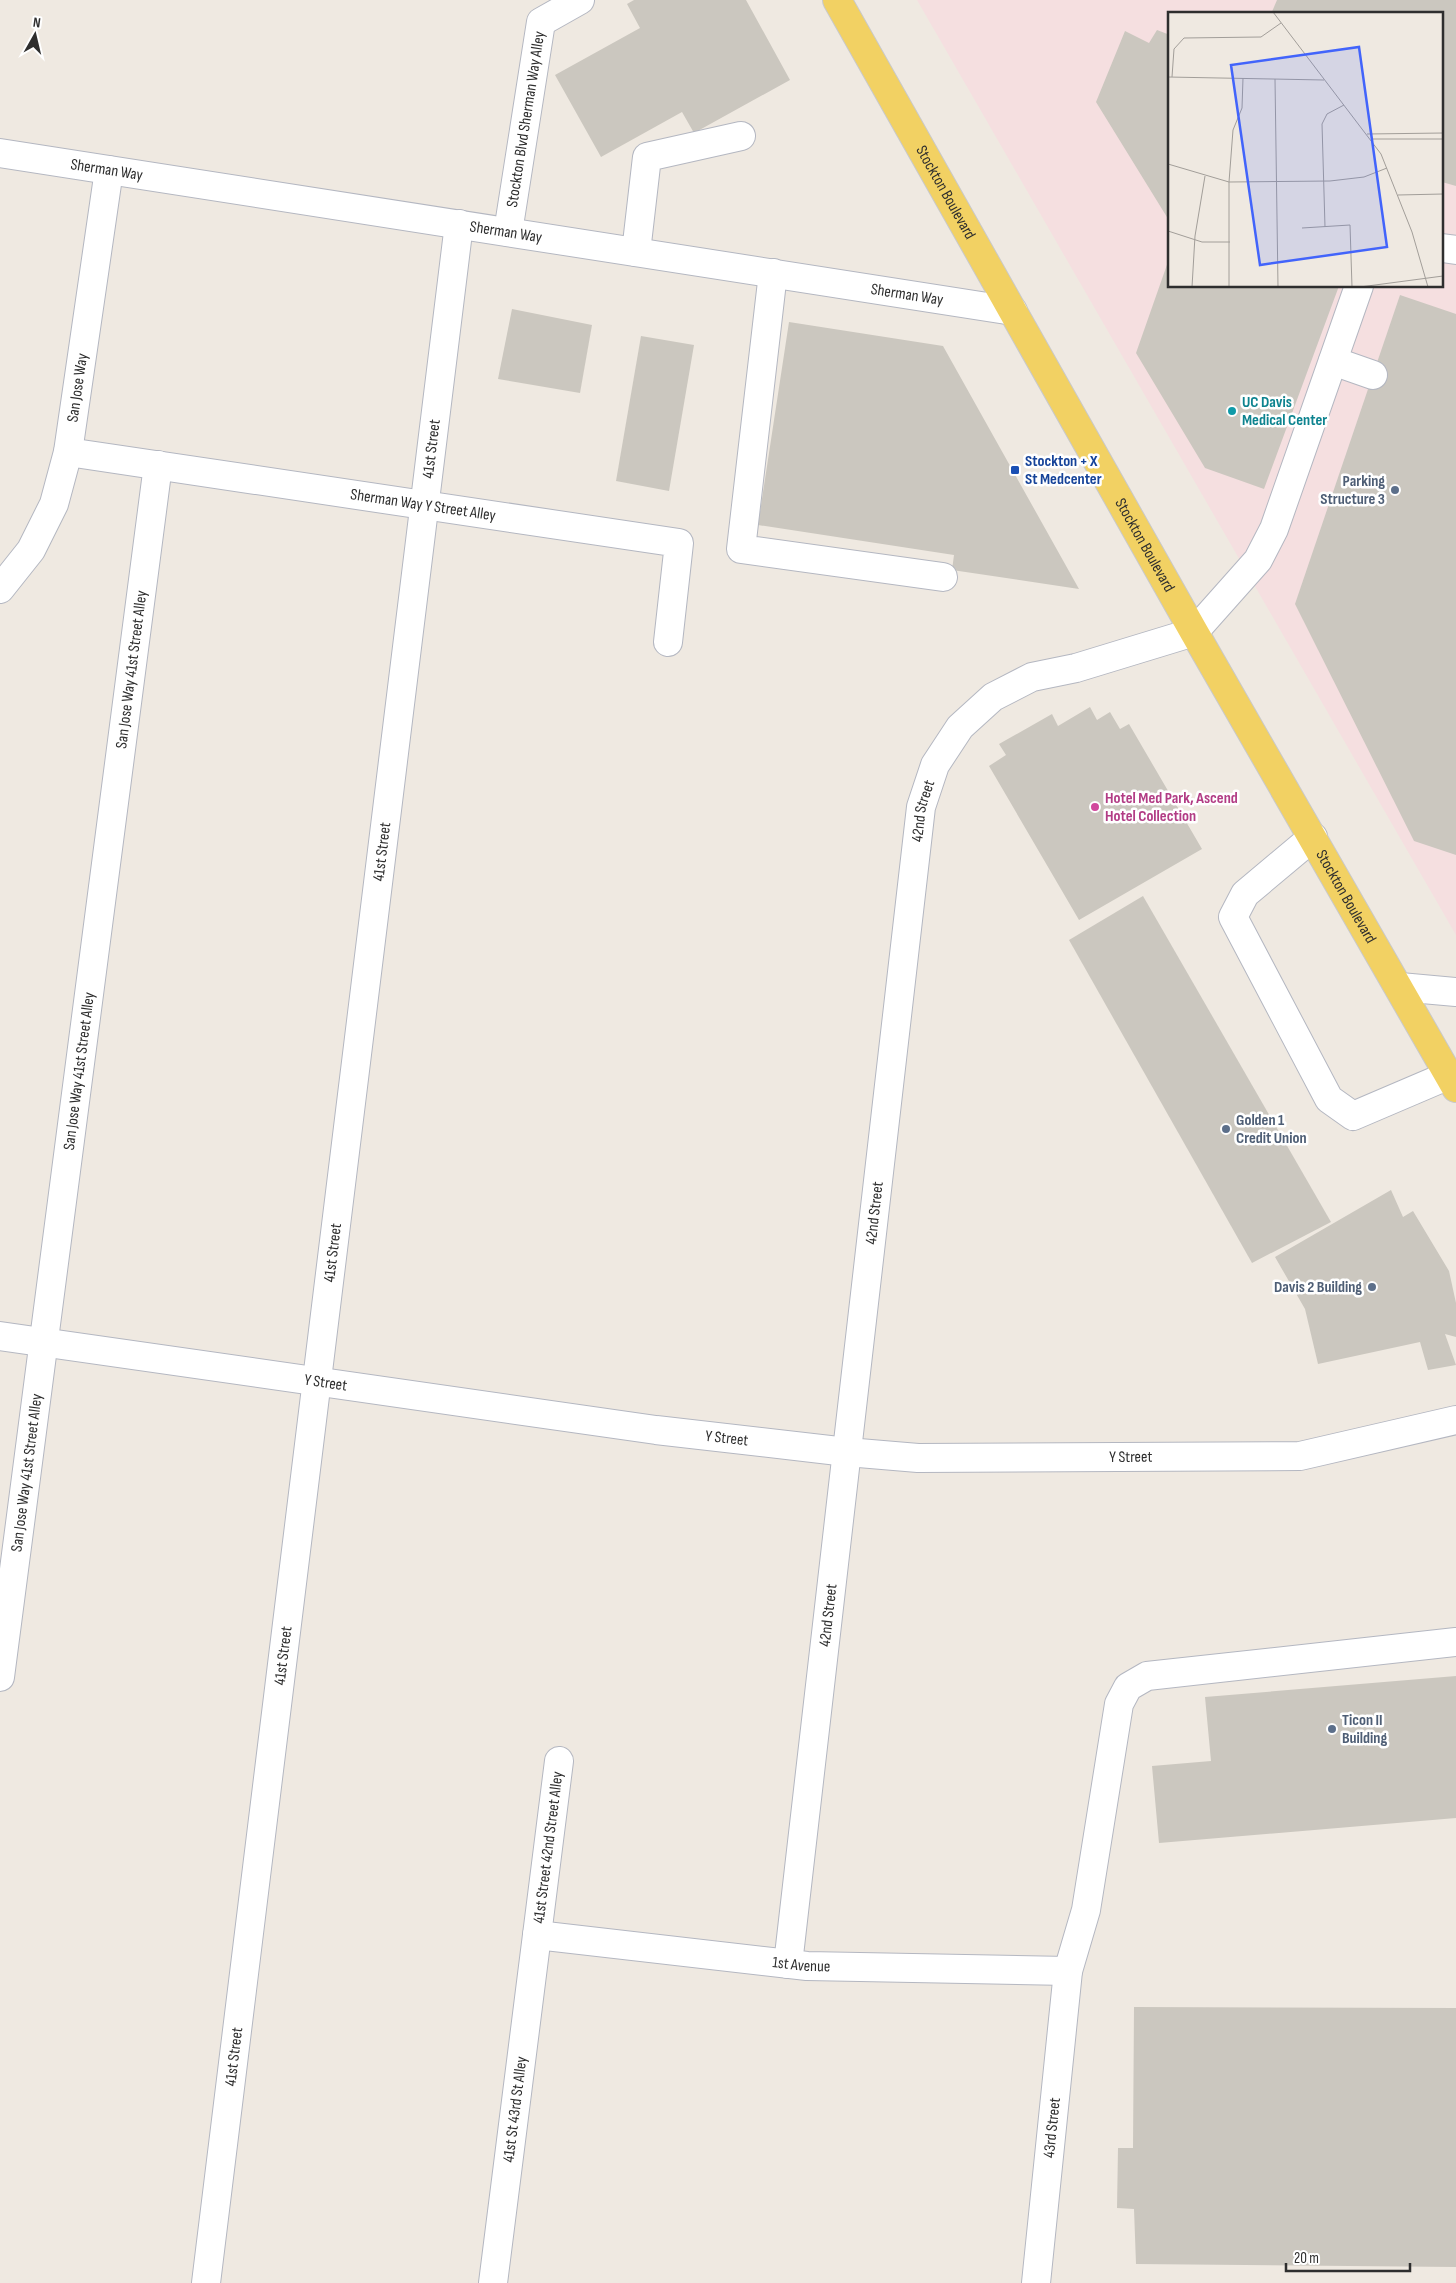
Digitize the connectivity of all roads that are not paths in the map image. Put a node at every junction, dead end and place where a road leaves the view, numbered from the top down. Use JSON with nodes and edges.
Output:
{"nodes":[{"id":1,"x":838,"y":0,"type":"edge"},
{"id":2,"x":562,"y":4,"type":"edge"},
{"id":3,"x":741,"y":136,"type":"dead end"},
{"id":4,"x":0,"y":153,"type":"edge"},
{"id":5,"x":110,"y":170,"type":"junction"},
{"id":6,"x":459,"y":224,"type":"junction"},
{"id":7,"x":508,"y":232,"type":"junction"},
{"id":8,"x":636,"y":252,"type":"junction"},
{"id":9,"x":773,"y":273,"type":"junction"},
{"id":10,"x":1358,"y":288,"type":"edge"},
{"id":11,"x":1013,"y":310,"type":"junction"},
{"id":12,"x":1334,"y":361,"type":"junction"},
{"id":13,"x":1373,"y":375,"type":"dead end"},
{"id":14,"x":68,"y":452,"type":"junction"},
{"id":15,"x":158,"y":465,"type":"junction"},
{"id":16,"x":425,"y":504,"type":"junction"},
{"id":17,"x":943,"y":577,"type":"dead end"},
{"id":18,"x":0,"y":589,"type":"edge"},
{"id":19,"x":1194,"y":632,"type":"junction"},
{"id":20,"x":668,"y":642,"type":"dead end"},
{"id":21,"x":1312,"y":837,"type":"junction"},
{"id":22,"x":1400,"y":988,"type":"junction"},
{"id":23,"x":1456,"y":992,"type":"edge"},
{"id":24,"x":1450,"y":1068,"type":"edge"},
{"id":25,"x":0,"y":1336,"type":"edge"},
{"id":26,"x":44,"y":1342,"type":"junction"},
{"id":27,"x":317,"y":1382,"type":"junction"},
{"id":28,"x":1456,"y":1420,"type":"edge"},
{"id":29,"x":847,"y":1452,"type":"junction"},
{"id":30,"x":1456,"y":1642,"type":"edge"},
{"id":31,"x":0,"y":1677,"type":"edge"},
{"id":32,"x":559,"y":1761,"type":"dead end"},
{"id":33,"x":537,"y":1935,"type":"junction"},
{"id":34,"x":788,"y":1964,"type":"junction"},
{"id":35,"x":1068,"y":1971,"type":"junction"},
{"id":36,"x":206,"y":2283,"type":"edge"},
{"id":37,"x":493,"y":2283,"type":"edge"},
{"id":38,"x":1036,"y":2283,"type":"edge"}],
"edges":[{"from":1,"to":11,"type":"main road","name":"Stockton Boulevard"},
{"from":2,"to":7,"type":"street","name":"Stockton Blvd Sherman Way Alley"},
{"from":3,"to":8,"type":"street"},
{"from":4,"to":5,"type":"street","name":"Sherman Way"},
{"from":5,"to":6,"type":"street","name":"Sherman Way"},
{"from":5,"to":14,"type":"street","name":"San Jose Way"},
{"from":6,"to":7,"type":"street","name":"Sherman Way"},
{"from":6,"to":16,"type":"street","name":"41st Street"},
{"from":7,"to":8,"type":"street","name":"Sherman Way"},
{"from":8,"to":9,"type":"street","name":"Sherman Way"},
{"from":9,"to":11,"type":"street","name":"Sherman Way"},
{"from":9,"to":17,"type":"street"},
{"from":10,"to":12,"type":"street"},
{"from":11,"to":19,"type":"main road","name":"Stockton Boulevard"},
{"from":12,"to":13,"type":"street"},
{"from":12,"to":19,"type":"street"},
{"from":14,"to":15,"type":"street","name":"Sherman Way Y Street Alley"},
{"from":14,"to":18,"type":"street","name":"San Jose Way"},
{"from":15,"to":16,"type":"street","name":"Sherman Way Y Street Alley"},
{"from":15,"to":26,"type":"street","name":"San Jose Way 41st Street Alley"},
{"from":16,"to":20,"type":"street","name":"Sherman Way Y Street Alley"},
{"from":16,"to":27,"type":"street","name":"41st Street"},
{"from":19,"to":21,"type":"main road","name":"Stockton Boulevard"},
{"from":19,"to":29,"type":"street","name":"42nd Street"},
{"from":21,"to":22,"type":"main road","name":"Stockton Boulevard"},
{"from":21,"to":24,"type":"street"},
{"from":22,"to":23,"type":"street"},
{"from":22,"to":24,"type":"main road","name":"Stockton Boulevard"},
{"from":25,"to":26,"type":"street","name":"Y Street"},
{"from":26,"to":27,"type":"street","name":"Y Street"},
{"from":26,"to":31,"type":"street","name":"San Jose Way 41st Street Alley"},
{"from":27,"to":29,"type":"street","name":"Y Street"},
{"from":27,"to":36,"type":"street","name":"41st Street"},
{"from":28,"to":29,"type":"street","name":"Y Street"},
{"from":29,"to":34,"type":"street","name":"42nd Street"},
{"from":30,"to":35,"type":"street","name":"43rd Street"},
{"from":32,"to":33,"type":"street","name":"41st Street 42nd Street Alley"},
{"from":33,"to":34,"type":"street","name":"1st Avenue"},
{"from":33,"to":37,"type":"street","name":"41st St 43rd St Alley"},
{"from":34,"to":35,"type":"street","name":"1st Avenue"},
{"from":35,"to":38,"type":"street","name":"43rd Street"}]}
